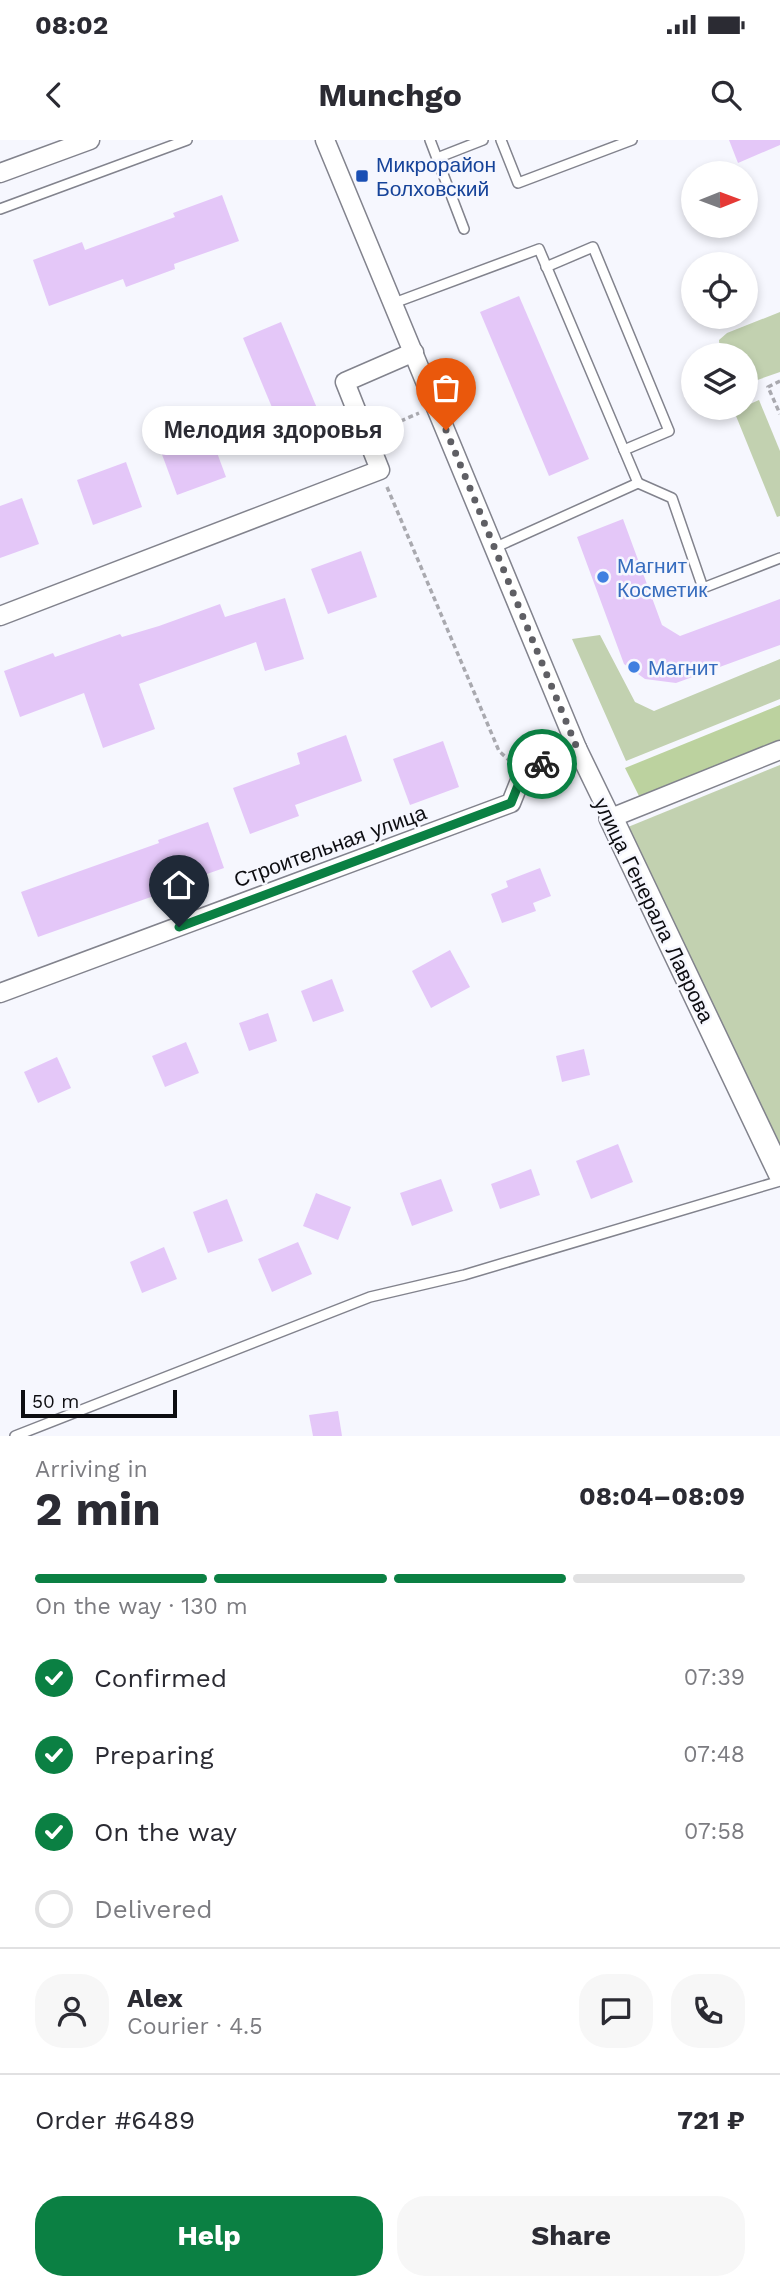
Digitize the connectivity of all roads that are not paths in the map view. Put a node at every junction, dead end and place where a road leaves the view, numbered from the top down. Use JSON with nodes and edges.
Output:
{"nodes":[{"id":1,"x":187,"y":140,"type":"edge"},
{"id":2,"x":325,"y":140,"type":"edge"},
{"id":3,"x":430,"y":140,"type":"edge"},
{"id":4,"x":483,"y":140,"type":"edge"},
{"id":5,"x":501,"y":140,"type":"edge"},
{"id":6,"x":632,"y":140,"type":"edge"},
{"id":7,"x":81,"y":142,"type":"edge"},
{"id":8,"x":437,"y":158,"type":"junction"},
{"id":9,"x":0,"y":173,"type":"edge"},
{"id":10,"x":0,"y":209,"type":"edge"},
{"id":11,"x":464,"y":229,"type":"dead end"},
{"id":12,"x":546,"y":267,"type":"junction"},
{"id":13,"x":394,"y":303,"type":"junction"},
{"id":14,"x":414,"y":352,"type":"junction"},
{"id":15,"x":624,"y":450,"type":"junction"},
{"id":16,"x":638,"y":483,"type":"junction"},
{"id":17,"x":494,"y":548,"type":"junction"},
{"id":18,"x":780,"y":558,"type":"edge"},
{"id":19,"x":0,"y":616,"type":"edge"},
{"id":20,"x":577,"y":748,"type":"junction"},
{"id":21,"x":780,"y":750,"type":"edge"},
{"id":22,"x":611,"y":818,"type":"junction"},
{"id":23,"x":0,"y":993,"type":"edge"},
{"id":24,"x":780,"y":1173,"type":"edge"},
{"id":25,"x":780,"y":1181,"type":"edge"},
{"id":26,"x":15,"y":1436,"type":"edge"}],
"edges":[{"from":1,"to":10,"type":"lane"},
{"from":2,"to":13,"type":"street","name":"улица Генерала Лаврова"},
{"from":3,"to":8,"type":"lane"},
{"from":4,"to":8,"type":"lane"},
{"from":5,"to":6,"type":"lane"},
{"from":7,"to":9,"type":"street"},
{"from":8,"to":11,"type":"lane"},
{"from":12,"to":13,"type":"lane"},
{"from":12,"to":15,"type":"lane"},
{"from":12,"to":15,"type":"lane"},
{"from":13,"to":14,"type":"street","name":"улица Генерала Лаврова"},
{"from":14,"to":17,"type":"street","name":"улица Генерала Лаврова"},
{"from":14,"to":19,"type":"street"},
{"from":15,"to":16,"type":"lane"},
{"from":16,"to":17,"type":"lane"},
{"from":16,"to":18,"type":"lane"},
{"from":17,"to":20,"type":"street","name":"улица Генерала Лаврова"},
{"from":20,"to":22,"type":"street","name":"улица Генерала Лаврова"},
{"from":20,"to":23,"type":"street","name":"Строительная улица"},
{"from":21,"to":22,"type":"street"},
{"from":22,"to":24,"type":"street","name":"улица Генерала Лаврова"},
{"from":25,"to":26,"type":"lane"}]}
